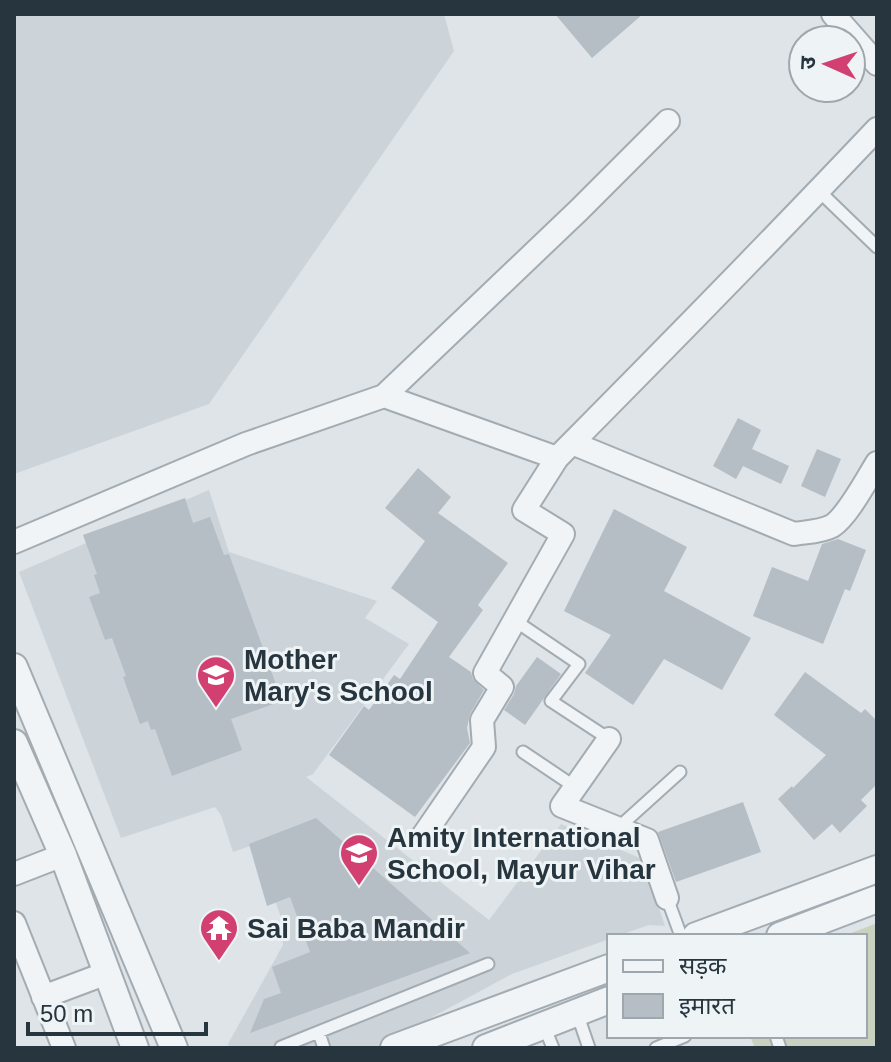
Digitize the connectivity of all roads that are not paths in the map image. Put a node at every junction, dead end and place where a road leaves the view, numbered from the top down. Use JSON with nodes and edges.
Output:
{"nodes":[{"id":1,"x":833,"y":14,"type":"edge"},
{"id":2,"x":877,"y":64,"type":"edge"},
{"id":3,"x":668,"y":121,"type":"dead end"},
{"id":4,"x":877,"y":129,"type":"edge"},
{"id":5,"x":819,"y":191,"type":"junction"},
{"id":6,"x":877,"y":247,"type":"edge"},
{"id":7,"x":384,"y":396,"type":"junction"},
{"id":8,"x":564,"y":450,"type":"junction"},
{"id":9,"x":877,"y":463,"type":"edge"},
{"id":10,"x":14,"y":542,"type":"edge"},
{"id":11,"x":514,"y":620,"type":"junction"},
{"id":12,"x":14,"y":667,"type":"edge"},
{"id":13,"x":609,"y":739,"type":"joint"},
{"id":14,"x":14,"y":743,"type":"edge"},
{"id":15,"x":523,"y":752,"type":"dead end"},
{"id":16,"x":680,"y":772,"type":"dead end"},
{"id":17,"x":575,"y":787,"type":"junction"},
{"id":18,"x":618,"y":829,"type":"junction"},
{"id":19,"x":423,"y":836,"type":"dead end"},
{"id":20,"x":63,"y":855,"type":"junction"},
{"id":21,"x":877,"y":869,"type":"edge"},
{"id":22,"x":14,"y":874,"type":"edge"},
{"id":23,"x":667,"y":898,"type":"joint"},
{"id":24,"x":877,"y":899,"type":"edge"},
{"id":25,"x":14,"y":923,"type":"edge"},
{"id":26,"x":680,"y":934,"type":"edge"},
{"id":27,"x":701,"y":934,"type":"edge"},
{"id":28,"x":785,"y":934,"type":"edge"},
{"id":29,"x":488,"y":964,"type":"dead end"},
{"id":30,"x":607,"y":969,"type":"edge"},
{"id":31,"x":107,"y":973,"type":"junction"},
{"id":32,"x":43,"y":997,"type":"junction"},
{"id":33,"x":607,"y":1001,"type":"edge"},
{"id":34,"x":576,"y":1013,"type":"junction"},
{"id":35,"x":319,"y":1033,"type":"junction"},
{"id":36,"x":549,"y":1037,"type":"edge"},
{"id":37,"x":680,"y":1038,"type":"edge"},
{"id":38,"x":281,"y":1047,"type":"edge"},
{"id":39,"x":64,"y":1048,"type":"edge"},
{"id":40,"x":135,"y":1048,"type":"edge"},
{"id":41,"x":174,"y":1048,"type":"edge"},
{"id":42,"x":324,"y":1048,"type":"edge"},
{"id":43,"x":394,"y":1048,"type":"edge"},
{"id":44,"x":486,"y":1048,"type":"edge"},
{"id":45,"x":589,"y":1048,"type":"edge"},
{"id":46,"x":656,"y":1048,"type":"edge"}],
"edges":[{"from":1,"to":2,"type":"street"},
{"from":3,"to":7,"type":"street"},
{"from":4,"to":5,"type":"street"},
{"from":5,"to":6,"type":"lane"},
{"from":5,"to":8,"type":"street"},
{"from":7,"to":8,"type":"street"},
{"from":7,"to":10,"type":"street"},
{"from":8,"to":9,"type":"street"},
{"from":8,"to":11,"type":"street"},
{"from":11,"to":13,"type":"lane"},
{"from":11,"to":19,"type":"street"},
{"from":12,"to":41,"type":"street"},
{"from":13,"to":17,"type":"street"},
{"from":14,"to":20,"type":"street"},
{"from":15,"to":17,"type":"lane"},
{"from":16,"to":18,"type":"lane"},
{"from":17,"to":18,"type":"street"},
{"from":18,"to":23,"type":"street"},
{"from":20,"to":22,"type":"street"},
{"from":20,"to":31,"type":"street"},
{"from":21,"to":27,"type":"street"},
{"from":23,"to":26,"type":"lane"},
{"from":24,"to":28,"type":"street"},
{"from":25,"to":32,"type":"street"},
{"from":29,"to":35,"type":"lane"},
{"from":30,"to":43,"type":"street"},
{"from":31,"to":32,"type":"street"},
{"from":31,"to":40,"type":"street"},
{"from":32,"to":39,"type":"street"},
{"from":33,"to":34,"type":"street"},
{"from":34,"to":36,"type":"street"},
{"from":34,"to":45,"type":"lane"},
{"from":35,"to":38,"type":"lane"},
{"from":35,"to":42,"type":"lane"},
{"from":36,"to":44,"type":"street"},
{"from":37,"to":46,"type":"lane"}]}
